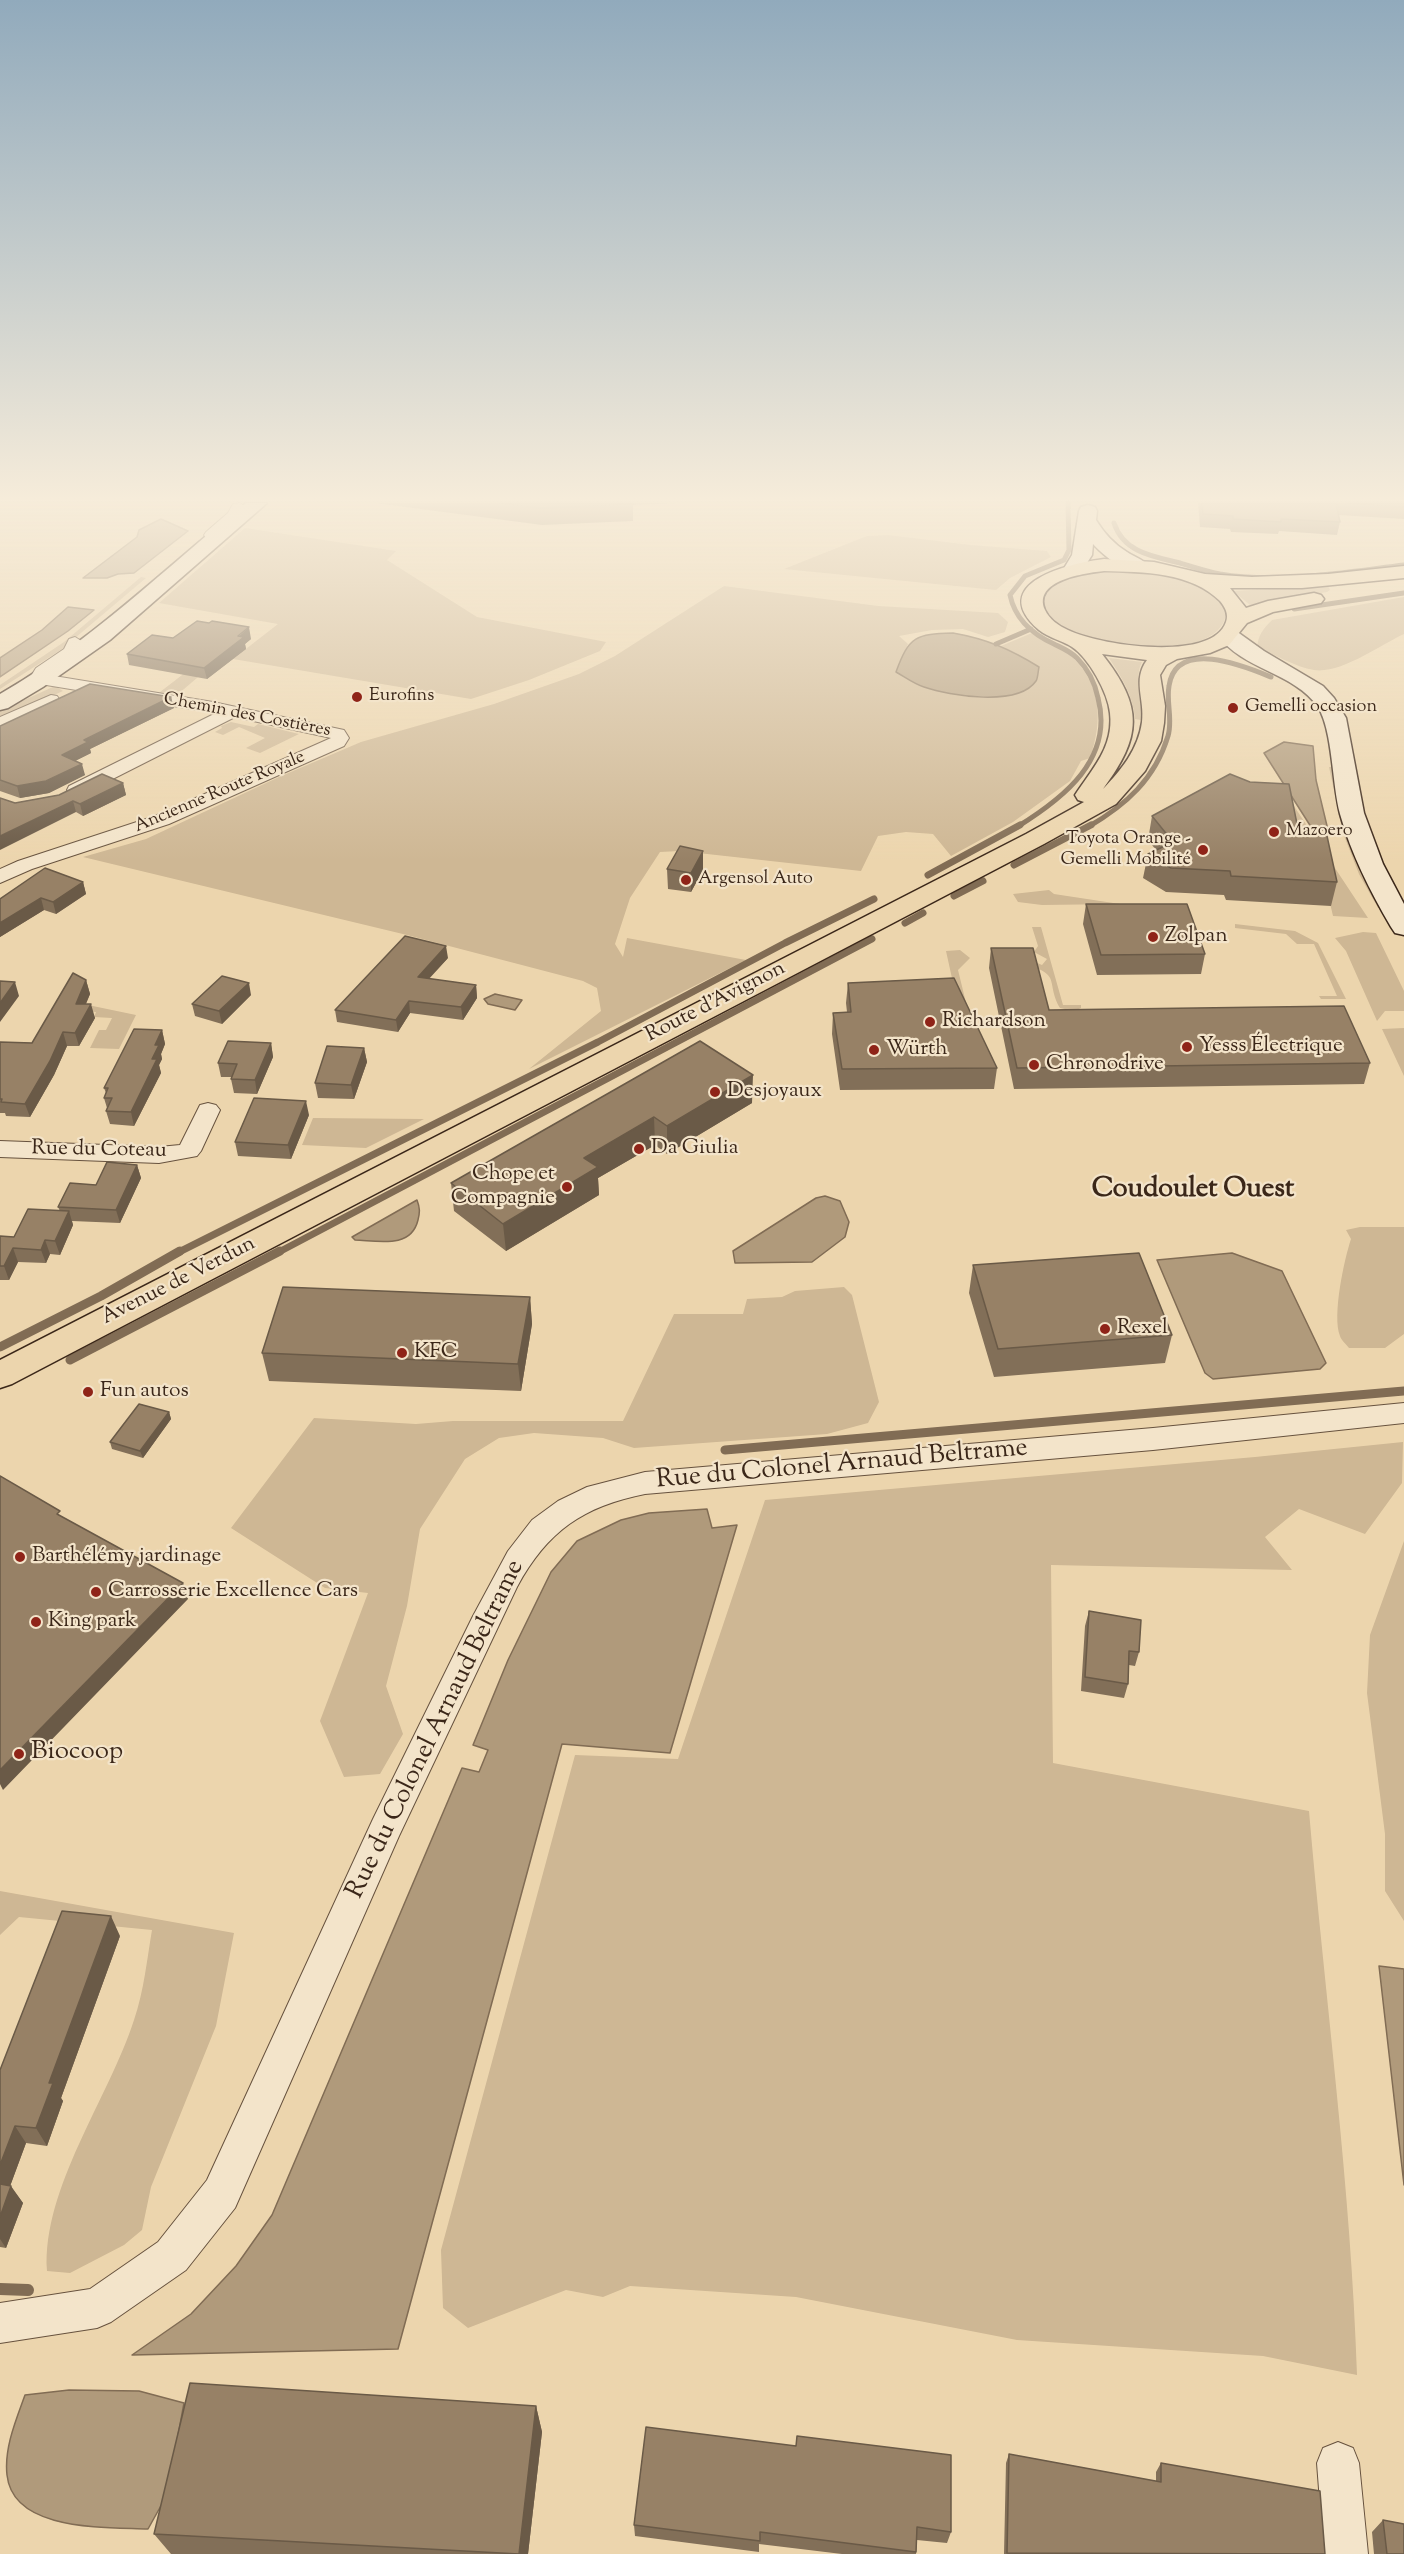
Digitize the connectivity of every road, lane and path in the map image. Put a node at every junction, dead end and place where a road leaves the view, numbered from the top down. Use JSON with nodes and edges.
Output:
{"nodes":[{"id":1,"x":100,"y":622,"type":"edge"},
{"id":2,"x":117,"y":622,"type":"edge"},
{"id":3,"x":1042,"y":622,"type":"edge"},
{"id":4,"x":1234,"y":622,"type":"edge"},
{"id":5,"x":1239,"y":622,"type":"edge"},
{"id":6,"x":1233,"y":627,"type":"junction"},
{"id":7,"x":75,"y":642,"type":"junction"},
{"id":8,"x":1080,"y":643,"type":"junction"},
{"id":9,"x":1203,"y":648,"type":"junction"},
{"id":10,"x":1170,"y":654,"type":"junction"},
{"id":11,"x":1265,"y":662,"type":"junction"},
{"id":12,"x":40,"y":679,"type":"junction"},
{"id":13,"x":3,"y":694,"type":"edge"},
{"id":14,"x":51,"y":700,"type":"edge"},
{"id":15,"x":234,"y":711,"type":"junction"},
{"id":16,"x":0,"y":724,"type":"edge"},
{"id":17,"x":338,"y":742,"type":"joint"},
{"id":18,"x":55,"y":800,"type":"edge"},
{"id":19,"x":1073,"y":817,"type":"junction"},
{"id":20,"x":0,"y":877,"type":"edge"},
{"id":21,"x":1404,"y":927,"type":"edge"},
{"id":22,"x":208,"y":1110,"type":"dead end"},
{"id":23,"x":0,"y":1149,"type":"edge"},
{"id":24,"x":358,"y":1189,"type":"joint"},
{"id":25,"x":0,"y":1375,"type":"edge"},
{"id":26,"x":1404,"y":1413,"type":"edge"},
{"id":27,"x":0,"y":2323,"type":"edge"},
{"id":28,"x":1338,"y":2463,"type":"dead end"},
{"id":29,"x":1346,"y":2554,"type":"edge"}],
"edges":[{"from":1,"to":7,"type":"main road"},
{"from":2,"to":12,"type":"main road"},
{"from":3,"to":8,"type":"main road"},
{"from":4,"to":6,"type":"main road"},
{"from":5,"to":6,"type":"main road"},
{"from":6,"to":9,"type":"main road"},
{"from":6,"to":11,"type":"main road"},
{"from":7,"to":12,"type":"street"},
{"from":7,"to":13,"type":"main road"},
{"from":8,"to":10,"type":"main road"},
{"from":8,"to":19,"type":"main road","name":"Route d'Avignon"},
{"from":9,"to":10,"type":"main road"},
{"from":9,"to":11,"type":"main road"},
{"from":10,"to":19,"type":"main road","name":"Route d'Avignon"},
{"from":11,"to":21,"type":"main road"},
{"from":12,"to":13,"type":"main road"},
{"from":12,"to":15,"type":"street","name":"Chemin des Costières"},
{"from":14,"to":16,"type":"street"},
{"from":15,"to":17,"type":"street","name":"Chemin des Costières"},
{"from":15,"to":18,"type":"street"},
{"from":17,"to":20,"type":"street","name":"Ancienne Route Royale"},
{"from":19,"to":24,"type":"main road","name":"Route d'Avignon"},
{"from":22,"to":23,"type":"street","name":"Rue du Coteau"},
{"from":24,"to":25,"type":"main road","name":"Avenue de Verdun"},
{"from":26,"to":27,"type":"street","name":"Rue du Colonel Arnaud Beltrame"},
{"from":28,"to":29,"type":"street"}]}
